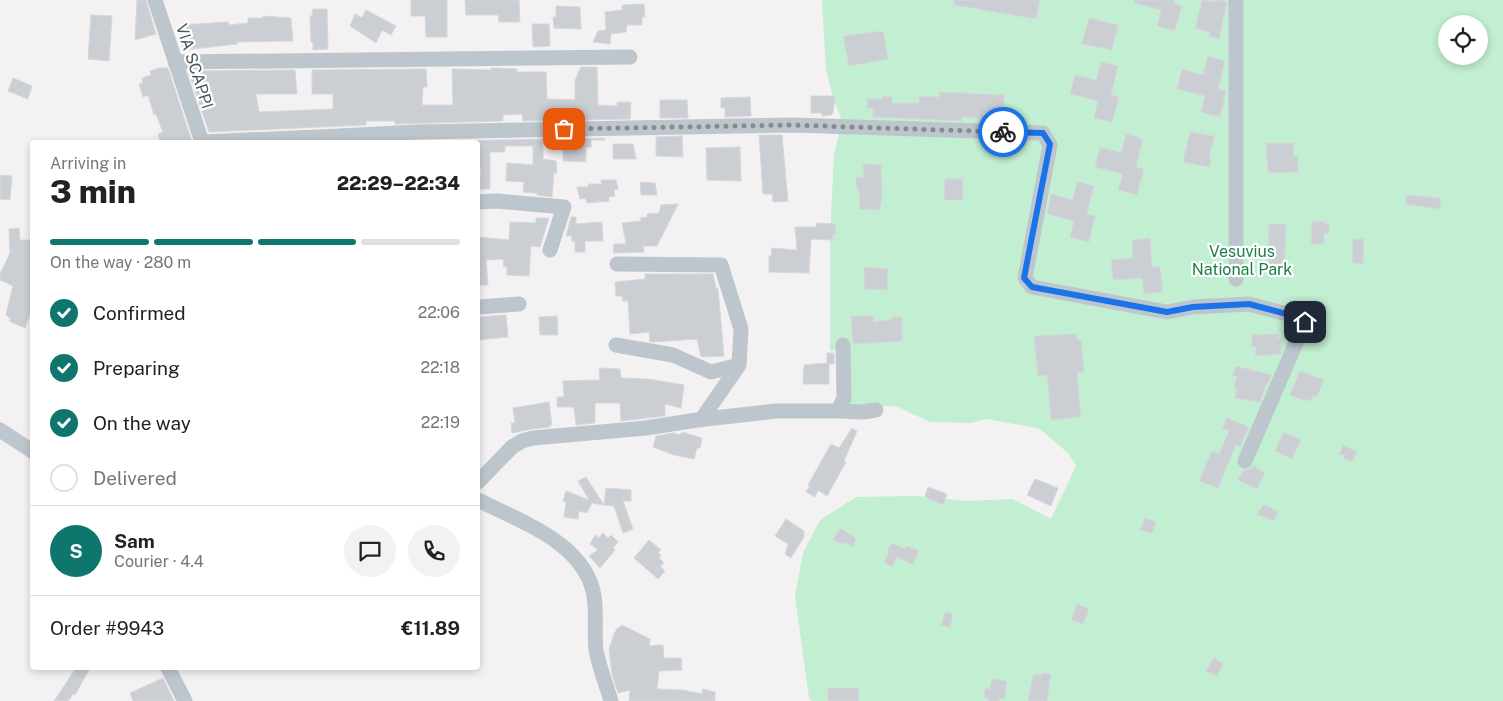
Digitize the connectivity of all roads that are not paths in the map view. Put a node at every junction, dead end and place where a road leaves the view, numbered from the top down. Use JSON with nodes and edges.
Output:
{"nodes":[{"id":1,"x":154,"y":0,"type":"edge"},
{"id":2,"x":1236,"y":0,"type":"edge"},
{"id":3,"x":630,"y":56,"type":"dead end"},
{"id":4,"x":175,"y":62,"type":"junction"},
{"id":5,"x":339,"y":139,"type":"edge"},
{"id":6,"x":201,"y":140,"type":"edge"},
{"id":7,"x":293,"y":140,"type":"edge"},
{"id":8,"x":480,"y":202,"type":"edge"},
{"id":9,"x":550,"y":250,"type":"dead end"},
{"id":10,"x":617,"y":264,"type":"dead end"},
{"id":11,"x":1236,"y":280,"type":"dead end"},
{"id":12,"x":519,"y":304,"type":"dead end"},
{"id":13,"x":480,"y":307,"type":"edge"},
{"id":14,"x":616,"y":345,"type":"dead end"},
{"id":15,"x":843,"y":345,"type":"dead end"},
{"id":16,"x":739,"y":365,"type":"junction"},
{"id":17,"x":876,"y":410,"type":"dead end"},
{"id":18,"x":838,"y":411,"type":"junction"},
{"id":19,"x":701,"y":420,"type":"junction"},
{"id":20,"x":0,"y":430,"type":"edge"},
{"id":21,"x":30,"y":450,"type":"edge"},
{"id":22,"x":1245,"y":462,"type":"dead end"},
{"id":23,"x":480,"y":480,"type":"edge"},
{"id":24,"x":480,"y":501,"type":"edge"},
{"id":25,"x":169,"y":670,"type":"edge"},
{"id":26,"x":185,"y":701,"type":"edge"},
{"id":27,"x":611,"y":701,"type":"edge"}],
"edges":[{"from":1,"to":4,"type":"street","name":"VIA SCAPPI"},
{"from":2,"to":11,"type":"street"},
{"from":3,"to":4,"type":"street"},
{"from":4,"to":6,"type":"street","name":"VIA SCAPPI"},
{"from":5,"to":7,"type":"street"},
{"from":5,"to":22,"type":"street"},
{"from":8,"to":9,"type":"street"},
{"from":10,"to":16,"type":"street"},
{"from":12,"to":13,"type":"street"},
{"from":14,"to":16,"type":"street"},
{"from":15,"to":18,"type":"street"},
{"from":16,"to":19,"type":"street"},
{"from":17,"to":18,"type":"street"},
{"from":18,"to":19,"type":"street"},
{"from":19,"to":23,"type":"street"},
{"from":20,"to":21,"type":"street"},
{"from":24,"to":27,"type":"street"},
{"from":25,"to":26,"type":"street"}]}
